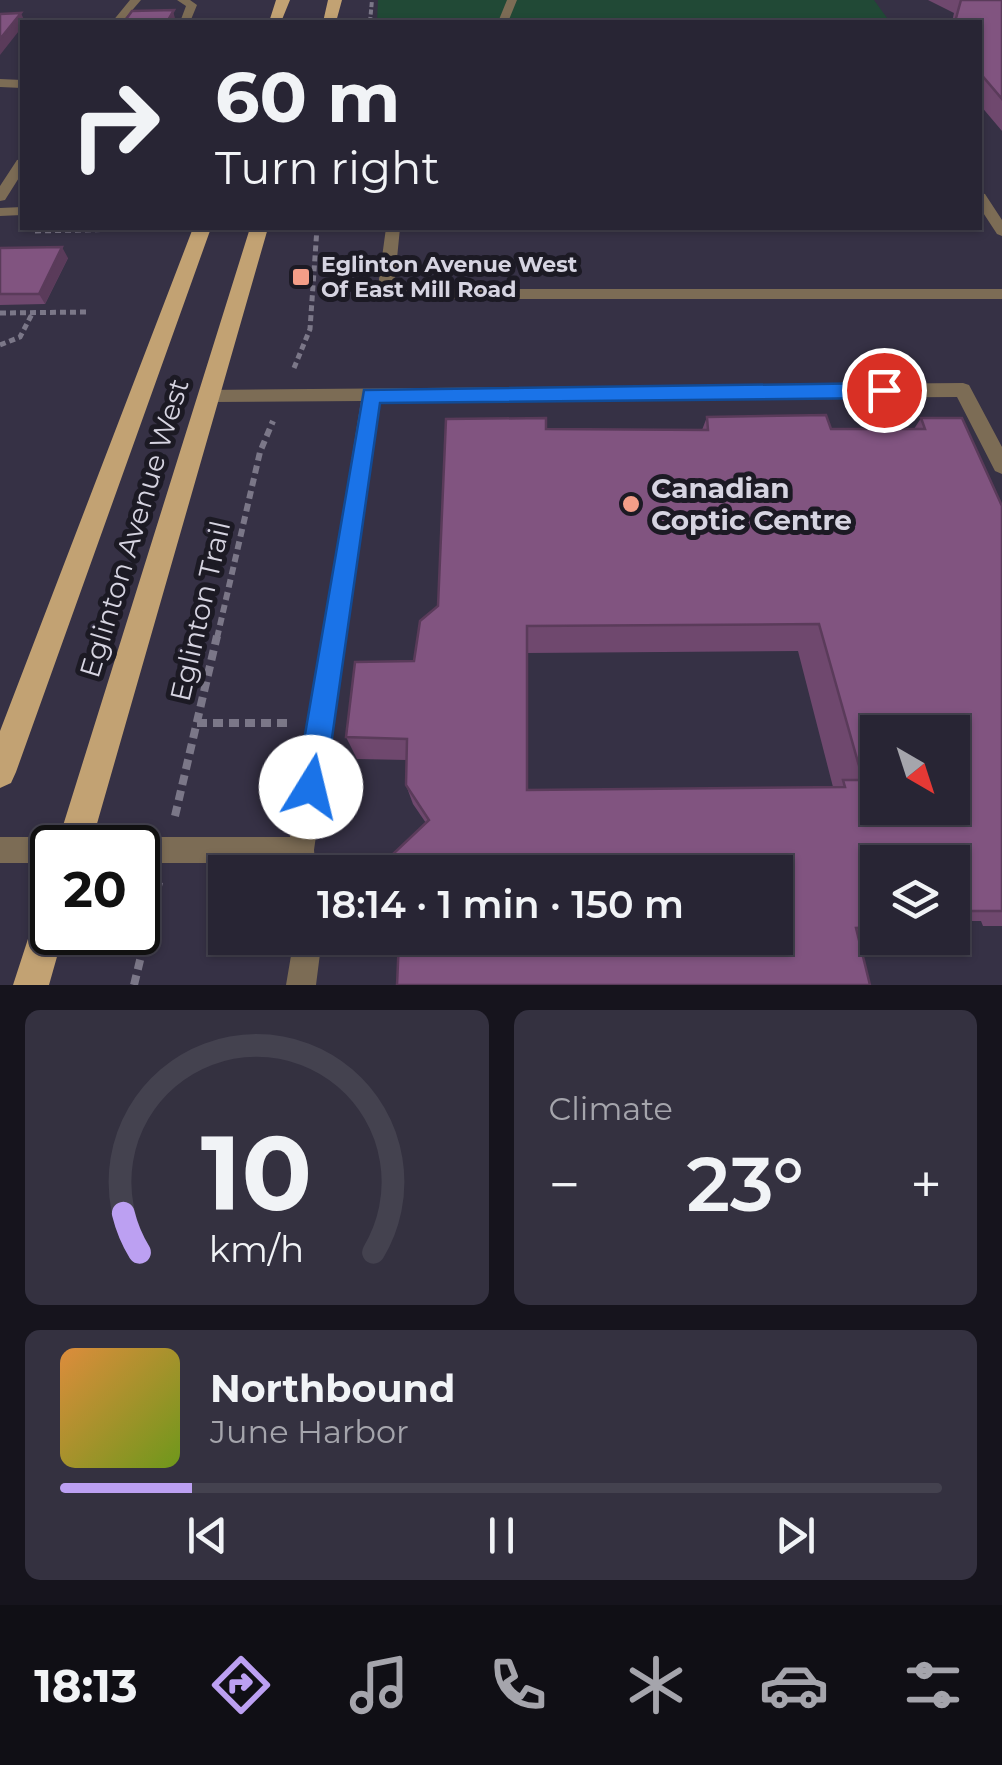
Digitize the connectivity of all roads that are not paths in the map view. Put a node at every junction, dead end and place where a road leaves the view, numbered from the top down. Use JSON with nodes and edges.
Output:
{"nodes":[{"id":1,"x":136,"y":0,"type":"edge"},
{"id":2,"x":182,"y":0,"type":"edge"},
{"id":3,"x":119,"y":20,"type":"edge"},
{"id":4,"x":186,"y":20,"type":"edge"},
{"id":5,"x":20,"y":166,"type":"edge"},
{"id":6,"x":0,"y":196,"type":"edge"},
{"id":7,"x":982,"y":200,"type":"edge"},
{"id":8,"x":201,"y":230,"type":"edge"},
{"id":9,"x":258,"y":230,"type":"edge"},
{"id":10,"x":393,"y":230,"type":"edge"},
{"id":11,"x":1002,"y":232,"type":"edge"},
{"id":12,"x":1002,"y":294,"type":"edge"},
{"id":13,"x":211,"y":395,"type":"junction"},
{"id":14,"x":371,"y":396,"type":"junction"},
{"id":15,"x":1002,"y":466,"type":"edge"},
{"id":16,"x":0,"y":772,"type":"edge"},
{"id":17,"x":80,"y":825,"type":"edge"},
{"id":18,"x":0,"y":850,"type":"edge"},
{"id":19,"x":30,"y":850,"type":"edge"},
{"id":20,"x":160,"y":851,"type":"edge"},
{"id":21,"x":213,"y":855,"type":"edge"},
{"id":22,"x":303,"y":855,"type":"edge"},
{"id":23,"x":40,"y":955,"type":"edge"},
{"id":24,"x":305,"y":955,"type":"edge"},
{"id":25,"x":31,"y":985,"type":"edge"},
{"id":26,"x":301,"y":985,"type":"edge"}],
"edges":[{"from":1,"to":3,"type":"lane"},
{"from":2,"to":4,"type":"lane"},
{"from":5,"to":6,"type":"lane"},
{"from":7,"to":11,"type":"lane"},
{"from":8,"to":16,"type":"main road","name":"Eglinton Avenue West"},
{"from":9,"to":13,"type":"main road","name":"Eglinton Avenue West"},
{"from":10,"to":12,"type":"lane"},
{"from":13,"to":14,"type":"lane"},
{"from":13,"to":17,"type":"main road","name":"Eglinton Avenue West"},
{"from":14,"to":15,"type":"lane"},
{"from":14,"to":22,"type":"lane"},
{"from":18,"to":19,"type":"lane"},
{"from":20,"to":21,"type":"lane"},
{"from":23,"to":25,"type":"main road"},
{"from":24,"to":26,"type":"lane"}]}
